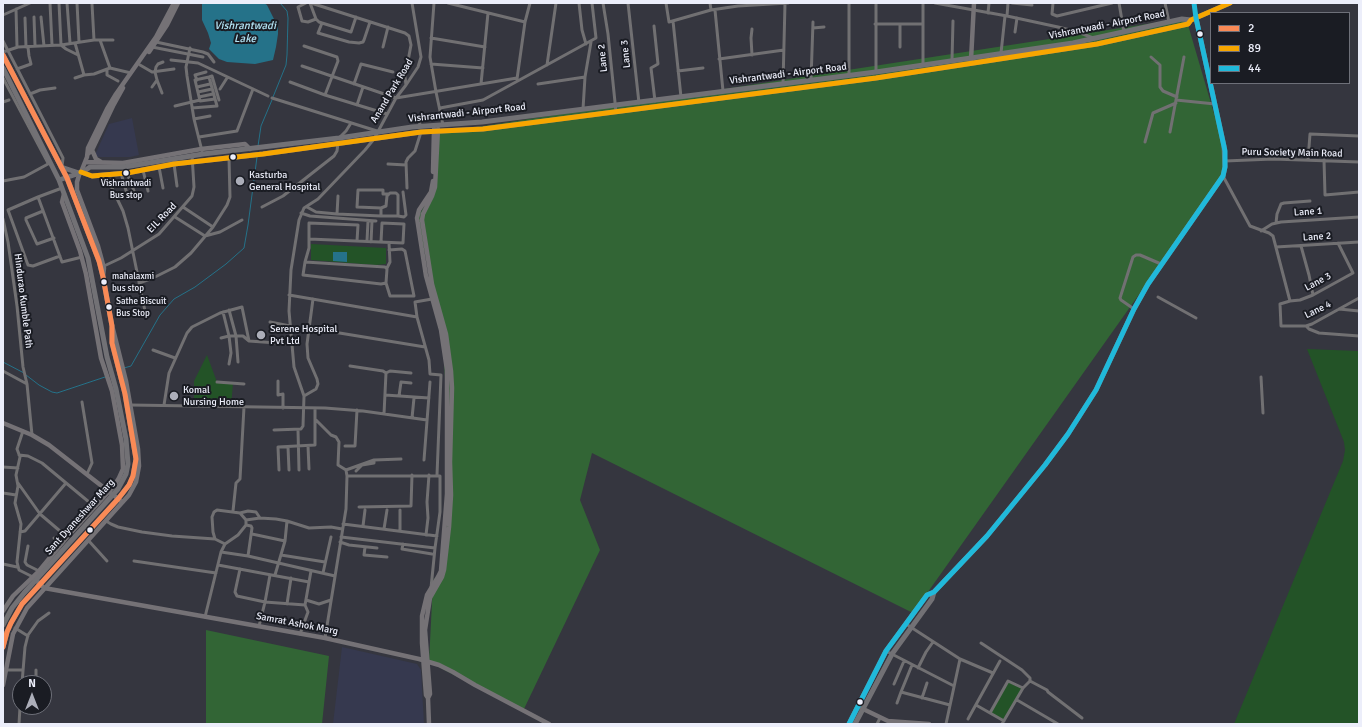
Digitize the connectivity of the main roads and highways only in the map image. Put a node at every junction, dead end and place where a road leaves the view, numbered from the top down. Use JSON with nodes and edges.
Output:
{"nodes":[{"id":1,"x":1230,"y":3,"type":"edge"},
{"id":2,"x":1193,"y":19,"type":"junction"},
{"id":3,"x":3,"y":55,"type":"edge"},
{"id":4,"x":5,"y":70,"type":"edge"},
{"id":5,"x":439,"y":128,"type":"junction"},
{"id":6,"x":420,"y":129,"type":"junction"},
{"id":7,"x":263,"y":148,"type":"junction"},
{"id":8,"x":264,"y":154,"type":"junction"},
{"id":9,"x":192,"y":158,"type":"junction"},
{"id":10,"x":62,"y":168,"type":"junction"},
{"id":11,"x":80,"y":173,"type":"junction"},
{"id":12,"x":67,"y":178,"type":"junction"},
{"id":13,"x":59,"y":180,"type":"junction"},
{"id":14,"x":934,"y":592,"type":"junction"},
{"id":15,"x":3,"y":625,"type":"edge"},
{"id":16,"x":3,"y":647,"type":"edge"},
{"id":17,"x":848,"y":724,"type":"edge"},
{"id":18,"x":855,"y":724,"type":"edge"}],
"edges":[{"from":1,"to":2,"type":"main road"},
{"from":2,"to":5,"type":"main road","name":"Vishrantwadi - Airport Road"},
{"from":2,"to":5,"type":"main road","name":"Vishrantwadi - Airport Road"},
{"from":2,"to":14,"type":"main road"},
{"from":3,"to":4,"type":"main road"},
{"from":4,"to":10,"type":"main road"},
{"from":4,"to":13,"type":"main road"},
{"from":5,"to":6,"type":"main road","name":"Vishrantwadi - Airport Road"},
{"from":6,"to":7,"type":"main road","name":"Vishrantwadi - Airport Road"},
{"from":6,"to":8,"type":"main road","name":"Vishrantwadi - Airport Road"},
{"from":7,"to":8,"type":"main road"},
{"from":7,"to":9,"type":"main road","name":"Vishrantwadi - Airport Road"},
{"from":8,"to":9,"type":"main road","name":"Vishrantwadi - Airport Road"},
{"from":9,"to":11,"type":"main road","name":"Vishrantwadi - Airport Road"},
{"from":9,"to":11,"type":"main road","name":"Vishrantwadi - Airport Road"},
{"from":10,"to":11,"type":"main road"},
{"from":10,"to":12,"type":"main road"},
{"from":11,"to":12,"type":"main road","name":"Vishrantwadi - Airport Road"},
{"from":12,"to":13,"type":"main road","name":"Vishrantwadi - Airport Road"},
{"from":12,"to":16,"type":"main road","name":"Sant Dyaneshwar Marg"},
{"from":13,"to":15,"type":"main road","name":"Sant Dyaneshwar Marg"},
{"from":14,"to":17,"type":"main road"},
{"from":14,"to":18,"type":"main road"}]}
